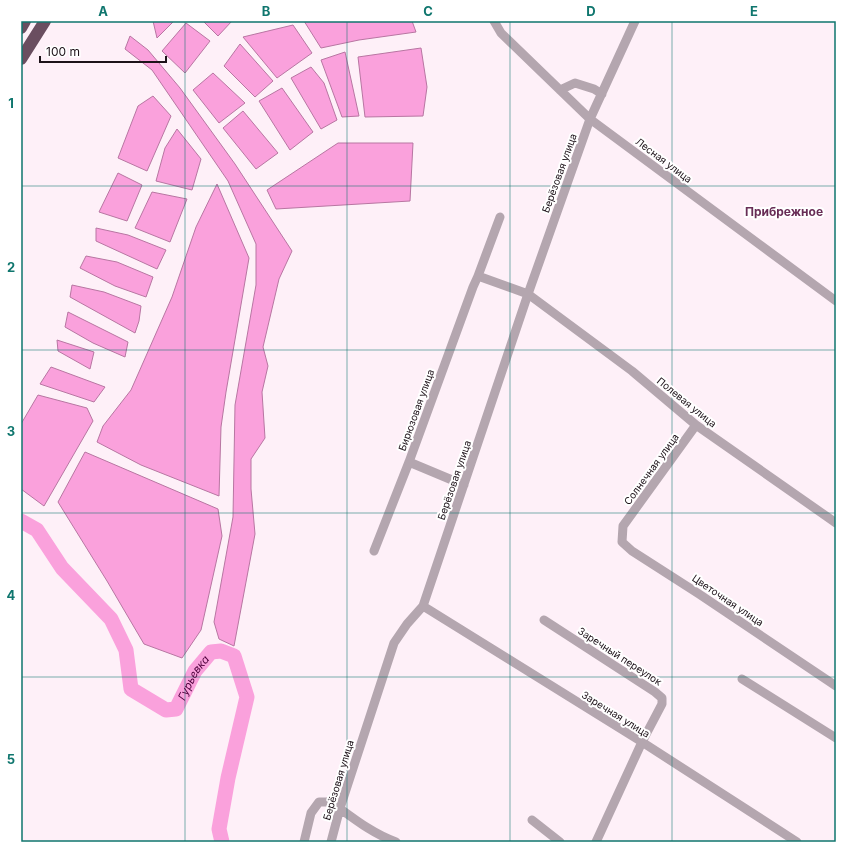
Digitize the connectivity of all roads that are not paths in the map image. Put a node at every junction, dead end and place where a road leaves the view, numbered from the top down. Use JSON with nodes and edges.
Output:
{"nodes":[{"id":1,"x":25,"y":21,"type":"edge"},
{"id":2,"x":45,"y":21,"type":"edge"},
{"id":3,"x":494,"y":21,"type":"edge"},
{"id":4,"x":636,"y":21,"type":"edge"},
{"id":5,"x":21,"y":28,"type":"edge"},
{"id":6,"x":21,"y":59,"type":"edge"},
{"id":7,"x":560,"y":90,"type":"junction"},
{"id":8,"x":602,"y":94,"type":"junction"},
{"id":9,"x":590,"y":119,"type":"junction"},
{"id":10,"x":500,"y":217,"type":"dead end"},
{"id":11,"x":478,"y":276,"type":"junction"},
{"id":12,"x":528,"y":294,"type":"junction"},
{"id":13,"x":836,"y":302,"type":"edge"},
{"id":14,"x":696,"y":425,"type":"junction"},
{"id":15,"x":409,"y":462,"type":"junction"},
{"id":16,"x":464,"y":485,"type":"junction"},
{"id":17,"x":836,"y":523,"type":"edge"},
{"id":18,"x":623,"y":526,"type":"joint"},
{"id":19,"x":374,"y":550,"type":"dead end"},
{"id":20,"x":423,"y":606,"type":"junction"},
{"id":21,"x":544,"y":620,"type":"dead end"},
{"id":22,"x":742,"y":679,"type":"dead end"},
{"id":23,"x":836,"y":686,"type":"edge"},
{"id":24,"x":836,"y":738,"type":"edge"},
{"id":25,"x":642,"y":742,"type":"junction"},
{"id":26,"x":340,"y":808,"type":"junction"},
{"id":27,"x":532,"y":820,"type":"dead end"},
{"id":28,"x":304,"y":842,"type":"edge"},
{"id":29,"x":331,"y":842,"type":"edge"},
{"id":30,"x":396,"y":842,"type":"edge"},
{"id":31,"x":560,"y":842,"type":"edge"},
{"id":32,"x":596,"y":842,"type":"edge"},
{"id":33,"x":797,"y":842,"type":"edge"}],
"edges":[{"from":1,"to":5,"type":"highway"},
{"from":2,"to":6,"type":"highway"},
{"from":3,"to":7,"type":"street","name":"Лесная улица"},
{"from":4,"to":8,"type":"street","name":"Берёзовая улица"},
{"from":7,"to":8,"type":"street"},
{"from":7,"to":9,"type":"street","name":"Лесная улица"},
{"from":8,"to":9,"type":"street","name":"Берёзовая улица"},
{"from":9,"to":12,"type":"street","name":"Берёзовая улица"},
{"from":9,"to":13,"type":"street","name":"Лесная улица"},
{"from":10,"to":11,"type":"street","name":"Бирюзовая улица"},
{"from":11,"to":12,"type":"street"},
{"from":11,"to":15,"type":"street","name":"Бирюзовая улица"},
{"from":12,"to":14,"type":"street","name":"Полевая улица"},
{"from":12,"to":16,"type":"street","name":"Берёзовая улица"},
{"from":14,"to":17,"type":"street","name":"Полевая улица"},
{"from":14,"to":18,"type":"street","name":"Солнечная улица"},
{"from":15,"to":16,"type":"street"},
{"from":15,"to":19,"type":"street","name":"Бирюзовая улица"},
{"from":16,"to":20,"type":"street","name":"Берёзовая улица"},
{"from":18,"to":23,"type":"street","name":"Цветочная улица"},
{"from":20,"to":25,"type":"street","name":"Заречная улица"},
{"from":20,"to":26,"type":"street","name":"Берёзовая улица"},
{"from":21,"to":25,"type":"street","name":"Заречный переулок"},
{"from":22,"to":24,"type":"street"},
{"from":25,"to":32,"type":"street"},
{"from":25,"to":33,"type":"street","name":"Заречная улица"},
{"from":26,"to":28,"type":"street"},
{"from":26,"to":29,"type":"street","name":"Берёзовая улица"},
{"from":26,"to":30,"type":"street"},
{"from":27,"to":31,"type":"street"}]}
